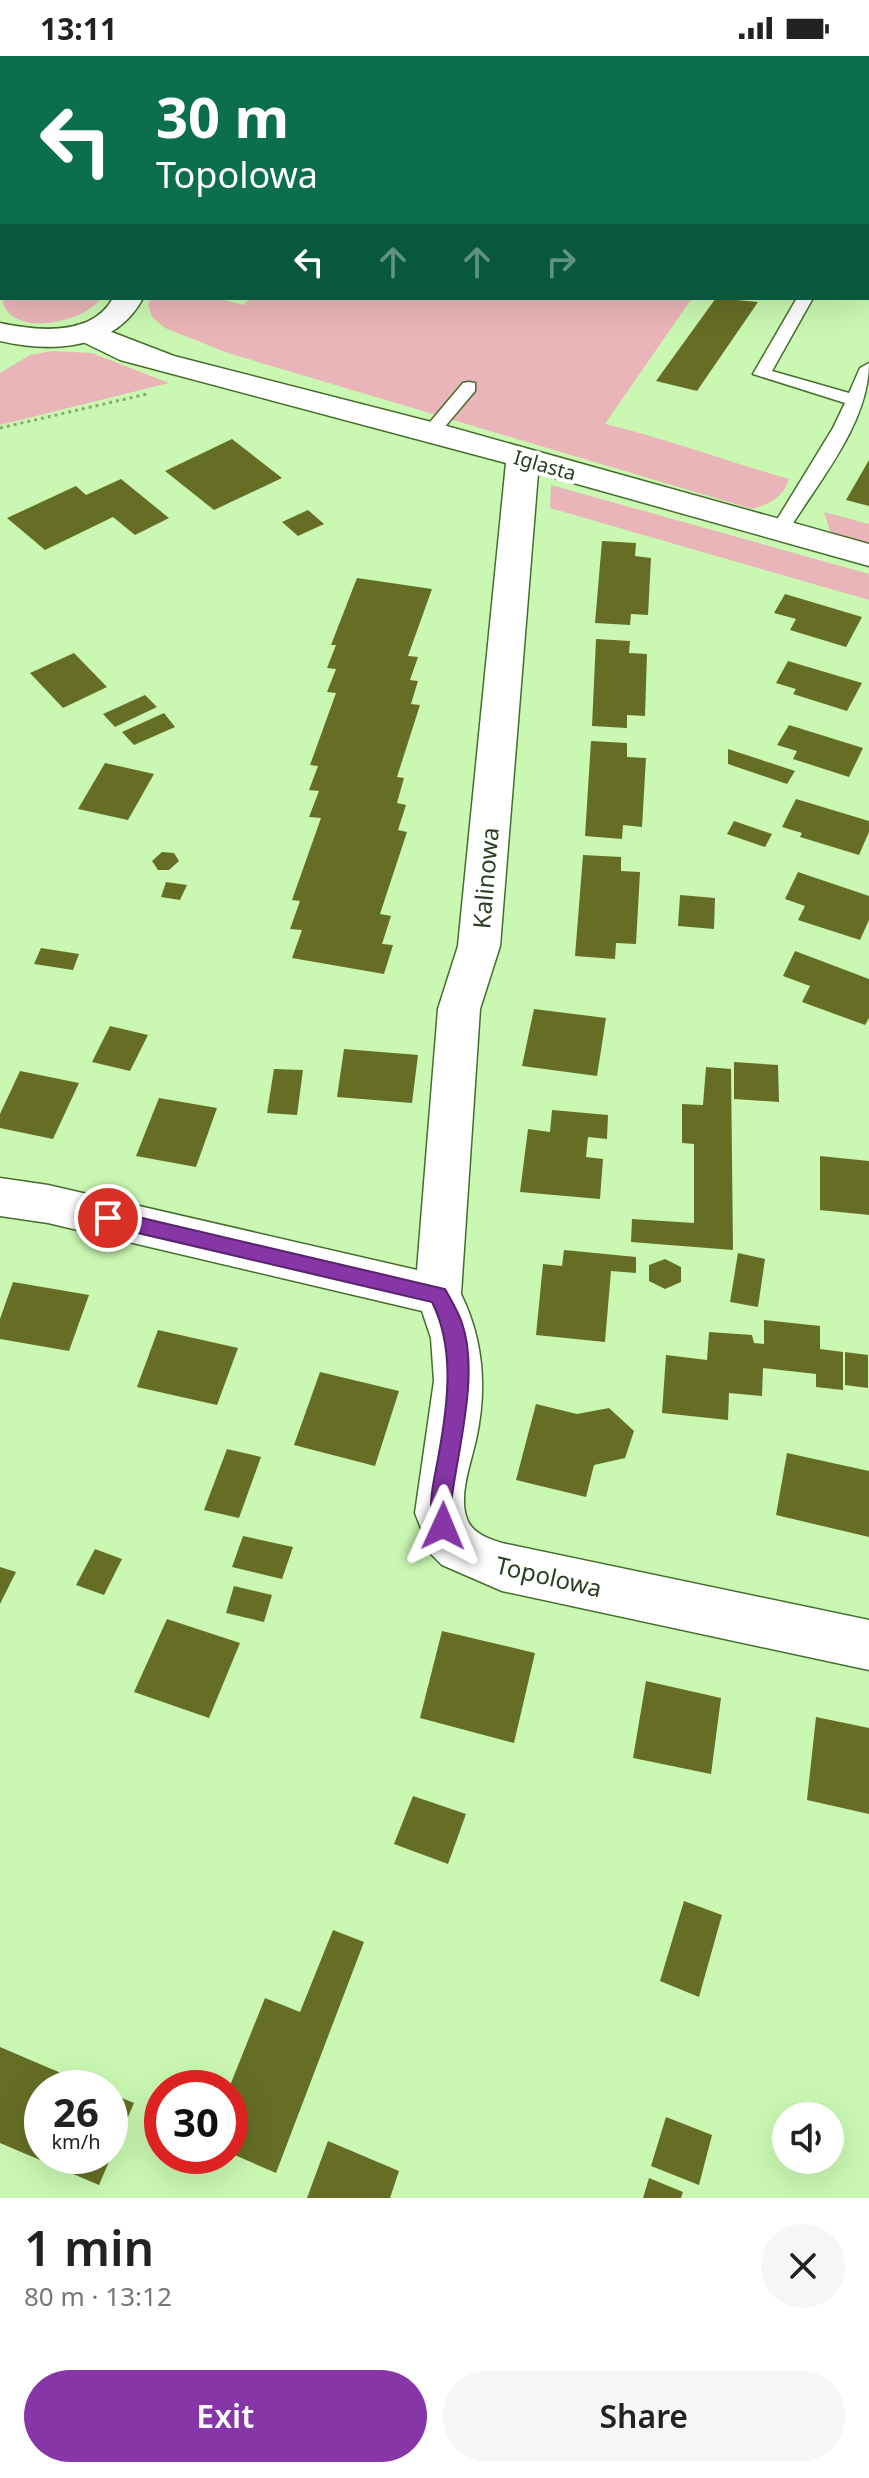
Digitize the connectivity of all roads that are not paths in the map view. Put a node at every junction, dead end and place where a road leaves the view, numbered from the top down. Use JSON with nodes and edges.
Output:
{"nodes":[{"id":1,"x":804,"y":300,"type":"edge"},
{"id":2,"x":122,"y":308,"type":"edge"},
{"id":3,"x":88,"y":332,"type":"junction"},
{"id":4,"x":6,"y":340,"type":"edge"},
{"id":5,"x":869,"y":368,"type":"edge"},
{"id":6,"x":221,"y":376,"type":"junction"},
{"id":7,"x":469,"y":387,"type":"dead end"},
{"id":8,"x":854,"y":400,"type":"junction"},
{"id":9,"x":431,"y":432,"type":"junction"},
{"id":10,"x":523,"y":459,"type":"junction"},
{"id":11,"x":779,"y":531,"type":"junction"},
{"id":12,"x":869,"y":555,"type":"edge"},
{"id":13,"x":0,"y":1197,"type":"edge"},
{"id":14,"x":438,"y":1295,"type":"junction"},
{"id":15,"x":869,"y":1645,"type":"edge"}],
"edges":[{"from":1,"to":8,"type":"lane"},
{"from":2,"to":3,"type":"street"},
{"from":2,"to":6,"type":"street","name":"Iglasta"},
{"from":3,"to":4,"type":"street"},
{"from":3,"to":6,"type":"street","name":"Iglasta"},
{"from":5,"to":8,"type":"lane"},
{"from":6,"to":9,"type":"street","name":"Iglasta"},
{"from":7,"to":9,"type":"lane"},
{"from":8,"to":11,"type":"lane"},
{"from":9,"to":10,"type":"street","name":"Iglasta"},
{"from":10,"to":11,"type":"street","name":"Iglasta"},
{"from":10,"to":14,"type":"street","name":"Kalinowa"},
{"from":11,"to":12,"type":"street","name":"Iglasta"},
{"from":13,"to":14,"type":"street"},
{"from":14,"to":15,"type":"street","name":"Topolowa"}]}
